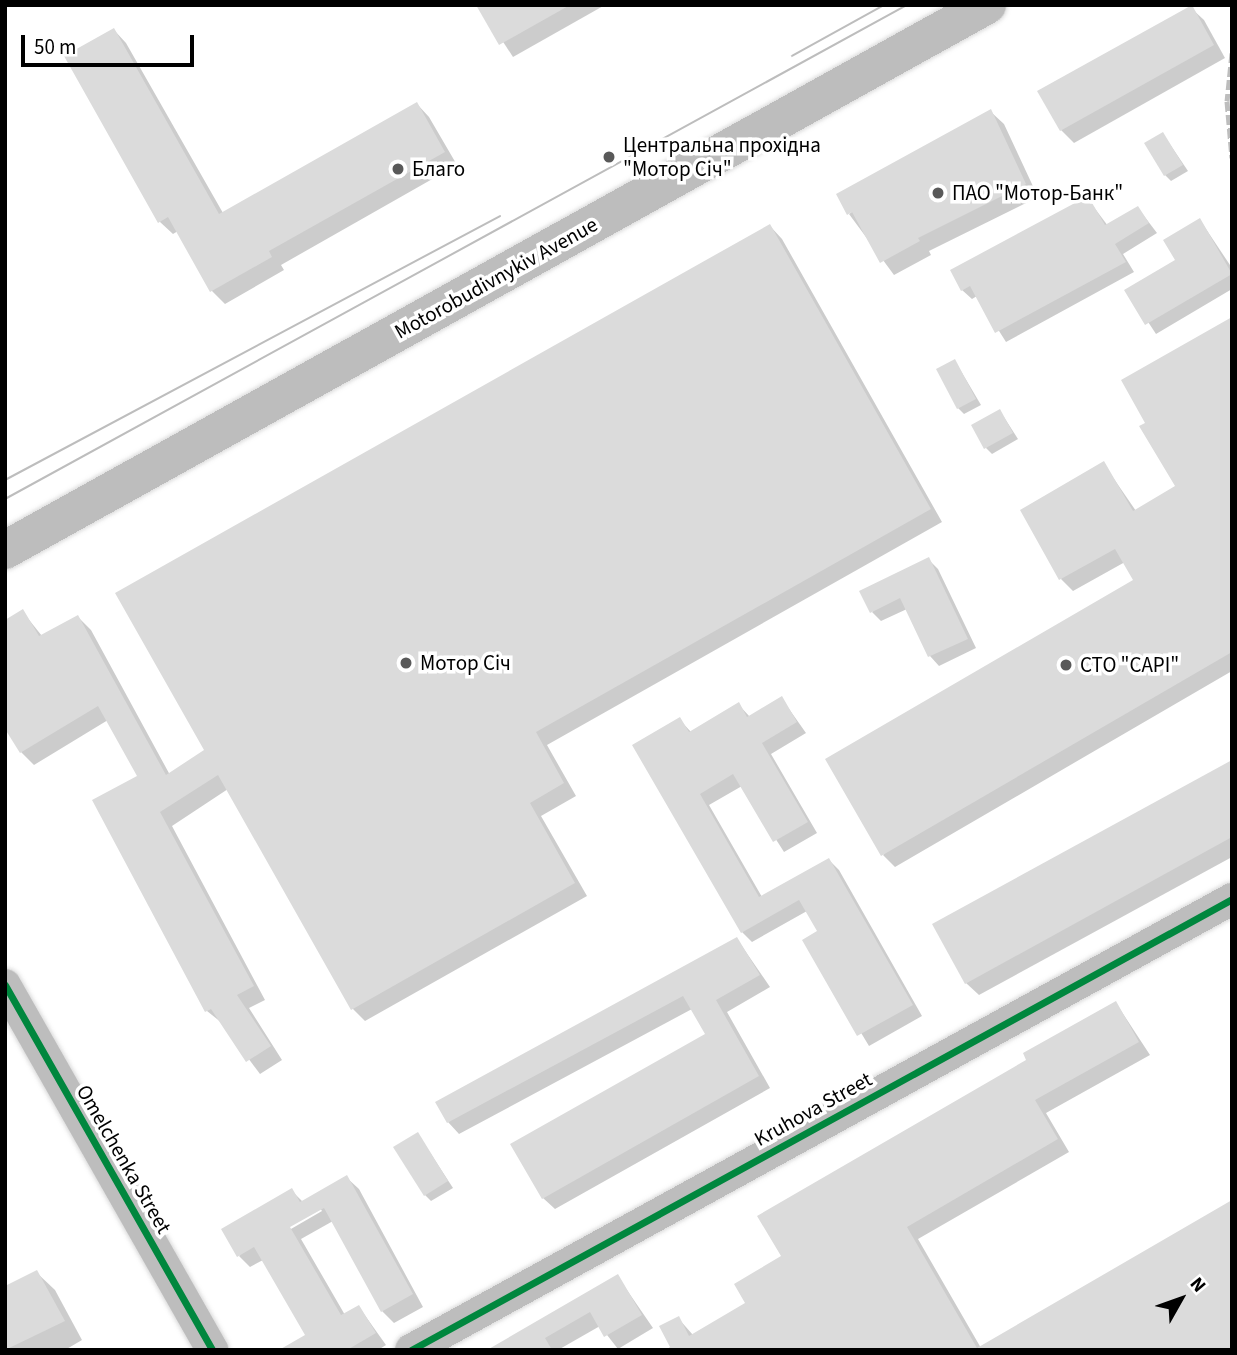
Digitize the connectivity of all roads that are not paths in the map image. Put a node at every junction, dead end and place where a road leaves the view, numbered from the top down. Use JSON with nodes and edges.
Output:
{"nodes":[{"id":1,"x":987,"y":5,"type":"edge"},
{"id":2,"x":5,"y":550,"type":"edge"},
{"id":3,"x":1232,"y":899,"type":"edge"},
{"id":4,"x":5,"y":985,"type":"edge"},
{"id":5,"x":212,"y":1350,"type":"edge"},
{"id":6,"x":411,"y":1350,"type":"edge"}],
"edges":[{"from":1,"to":2,"type":"main road","name":"Motorobudivnykiv Avenue"},
{"from":3,"to":6,"type":"street","name":"Kruhova Street"},
{"from":4,"to":5,"type":"street","name":"Omelchenka Street"}]}
